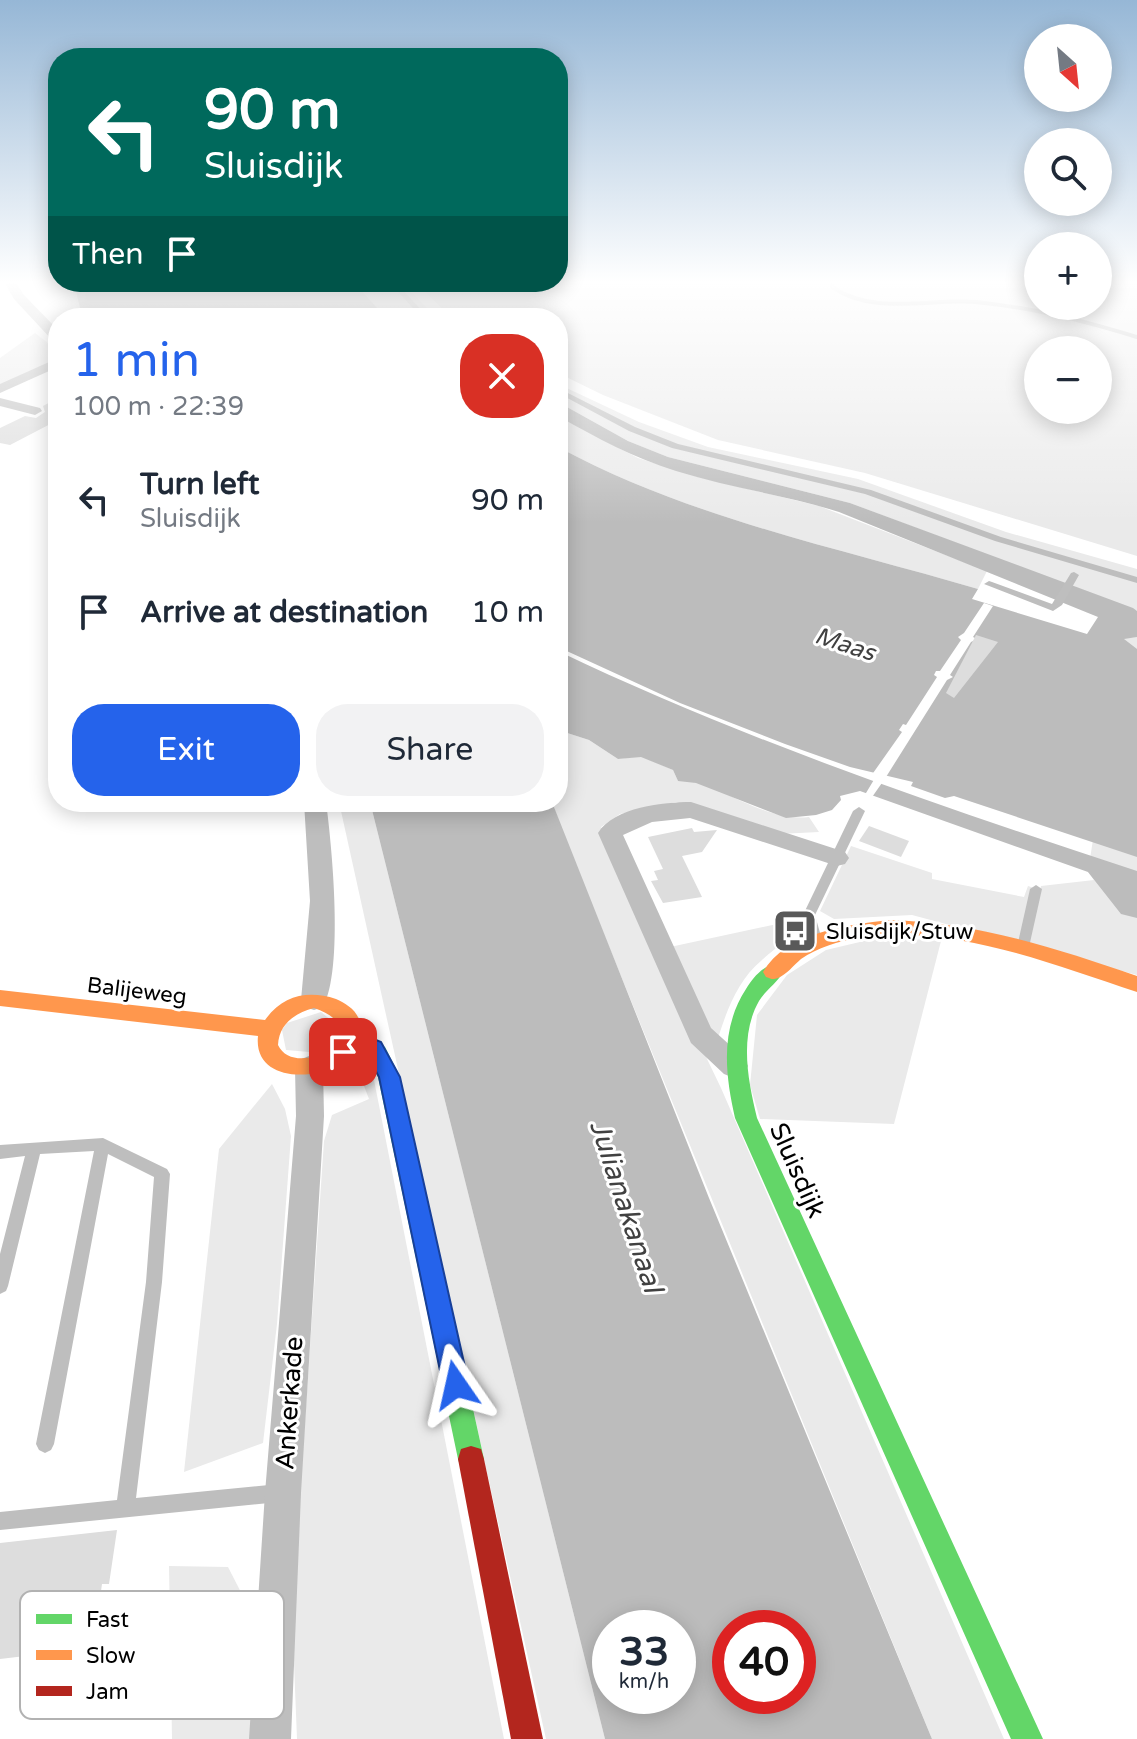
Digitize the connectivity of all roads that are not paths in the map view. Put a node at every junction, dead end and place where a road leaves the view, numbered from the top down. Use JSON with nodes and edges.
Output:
{"nodes":[{"id":1,"x":48,"y":367,"type":"edge"},
{"id":2,"x":0,"y":389,"type":"edge"},
{"id":3,"x":568,"y":395,"type":"edge"},
{"id":4,"x":0,"y":402,"type":"edge"},
{"id":5,"x":35,"y":411,"type":"dead end"},
{"id":6,"x":1074,"y":575,"type":"dead end"},
{"id":7,"x":1137,"y":580,"type":"edge"},
{"id":8,"x":989,"y":584,"type":"dead end"},
{"id":9,"x":859,"y":811,"type":"dead end"},
{"id":10,"x":316,"y":812,"type":"edge"},
{"id":11,"x":837,"y":858,"type":"junction"},
{"id":12,"x":1036,"y":889,"type":"dead end"},
{"id":13,"x":816,"y":940,"type":"junction"},
{"id":14,"x":1023,"y":947,"type":"junction"},
{"id":15,"x":1137,"y":984,"type":"edge"},
{"id":16,"x":0,"y":998,"type":"edge"},
{"id":17,"x":314,"y":1000,"type":"junction"},
{"id":18,"x":269,"y":1029,"type":"junction"},
{"id":19,"x":352,"y":1038,"type":"junction"},
{"id":20,"x":734,"y":1066,"type":"junction"},
{"id":21,"x":309,"y":1068,"type":"junction"},
{"id":22,"x":103,"y":1144,"type":"junction"},
{"id":23,"x":34,"y":1148,"type":"junction"},
{"id":24,"x":0,"y":1152,"type":"edge"},
{"id":25,"x":0,"y":1286,"type":"edge"},
{"id":26,"x":45,"y":1444,"type":"dead end"},
{"id":27,"x":283,"y":1493,"type":"junction"},
{"id":28,"x":125,"y":1509,"type":"junction"},
{"id":29,"x":0,"y":1521,"type":"edge"},
{"id":30,"x":278,"y":1591,"type":"edge"},
{"id":31,"x":271,"y":1719,"type":"edge"},
{"id":32,"x":270,"y":1739,"type":"edge"},
{"id":33,"x":527,"y":1739,"type":"edge"},
{"id":34,"x":1027,"y":1739,"type":"edge"}],
"edges":[{"from":1,"to":2,"type":"street"},
{"from":3,"to":7,"type":"lane"},
{"from":4,"to":5,"type":"street"},
{"from":6,"to":8,"type":"lane"},
{"from":9,"to":11,"type":"lane"},
{"from":10,"to":17,"type":"street"},
{"from":11,"to":13,"type":"lane"},
{"from":11,"to":20,"type":"street"},
{"from":12,"to":14,"type":"lane"},
{"from":13,"to":14,"type":"street","name":"Sluisdijk"},
{"from":13,"to":20,"type":"street","name":"Sluisdijk"},
{"from":14,"to":15,"type":"street","name":"Sluisdijk"},
{"from":16,"to":18,"type":"street","name":"Balijeweg"},
{"from":17,"to":18,"type":"street"},
{"from":17,"to":19,"type":"street"},
{"from":18,"to":21,"type":"street"},
{"from":19,"to":21,"type":"street"},
{"from":19,"to":33,"type":"street"},
{"from":20,"to":34,"type":"street","name":"Sluisdijk"},
{"from":21,"to":27,"type":"street","name":"Ankerkade"},
{"from":22,"to":23,"type":"lane"},
{"from":22,"to":26,"type":"lane"},
{"from":22,"to":28,"type":"lane"},
{"from":23,"to":24,"type":"lane"},
{"from":23,"to":25,"type":"lane"},
{"from":27,"to":28,"type":"lane"},
{"from":27,"to":30,"type":"street","name":"Ankerkade"},
{"from":28,"to":29,"type":"lane"},
{"from":31,"to":32,"type":"street","name":"Ankerkade"}]}
